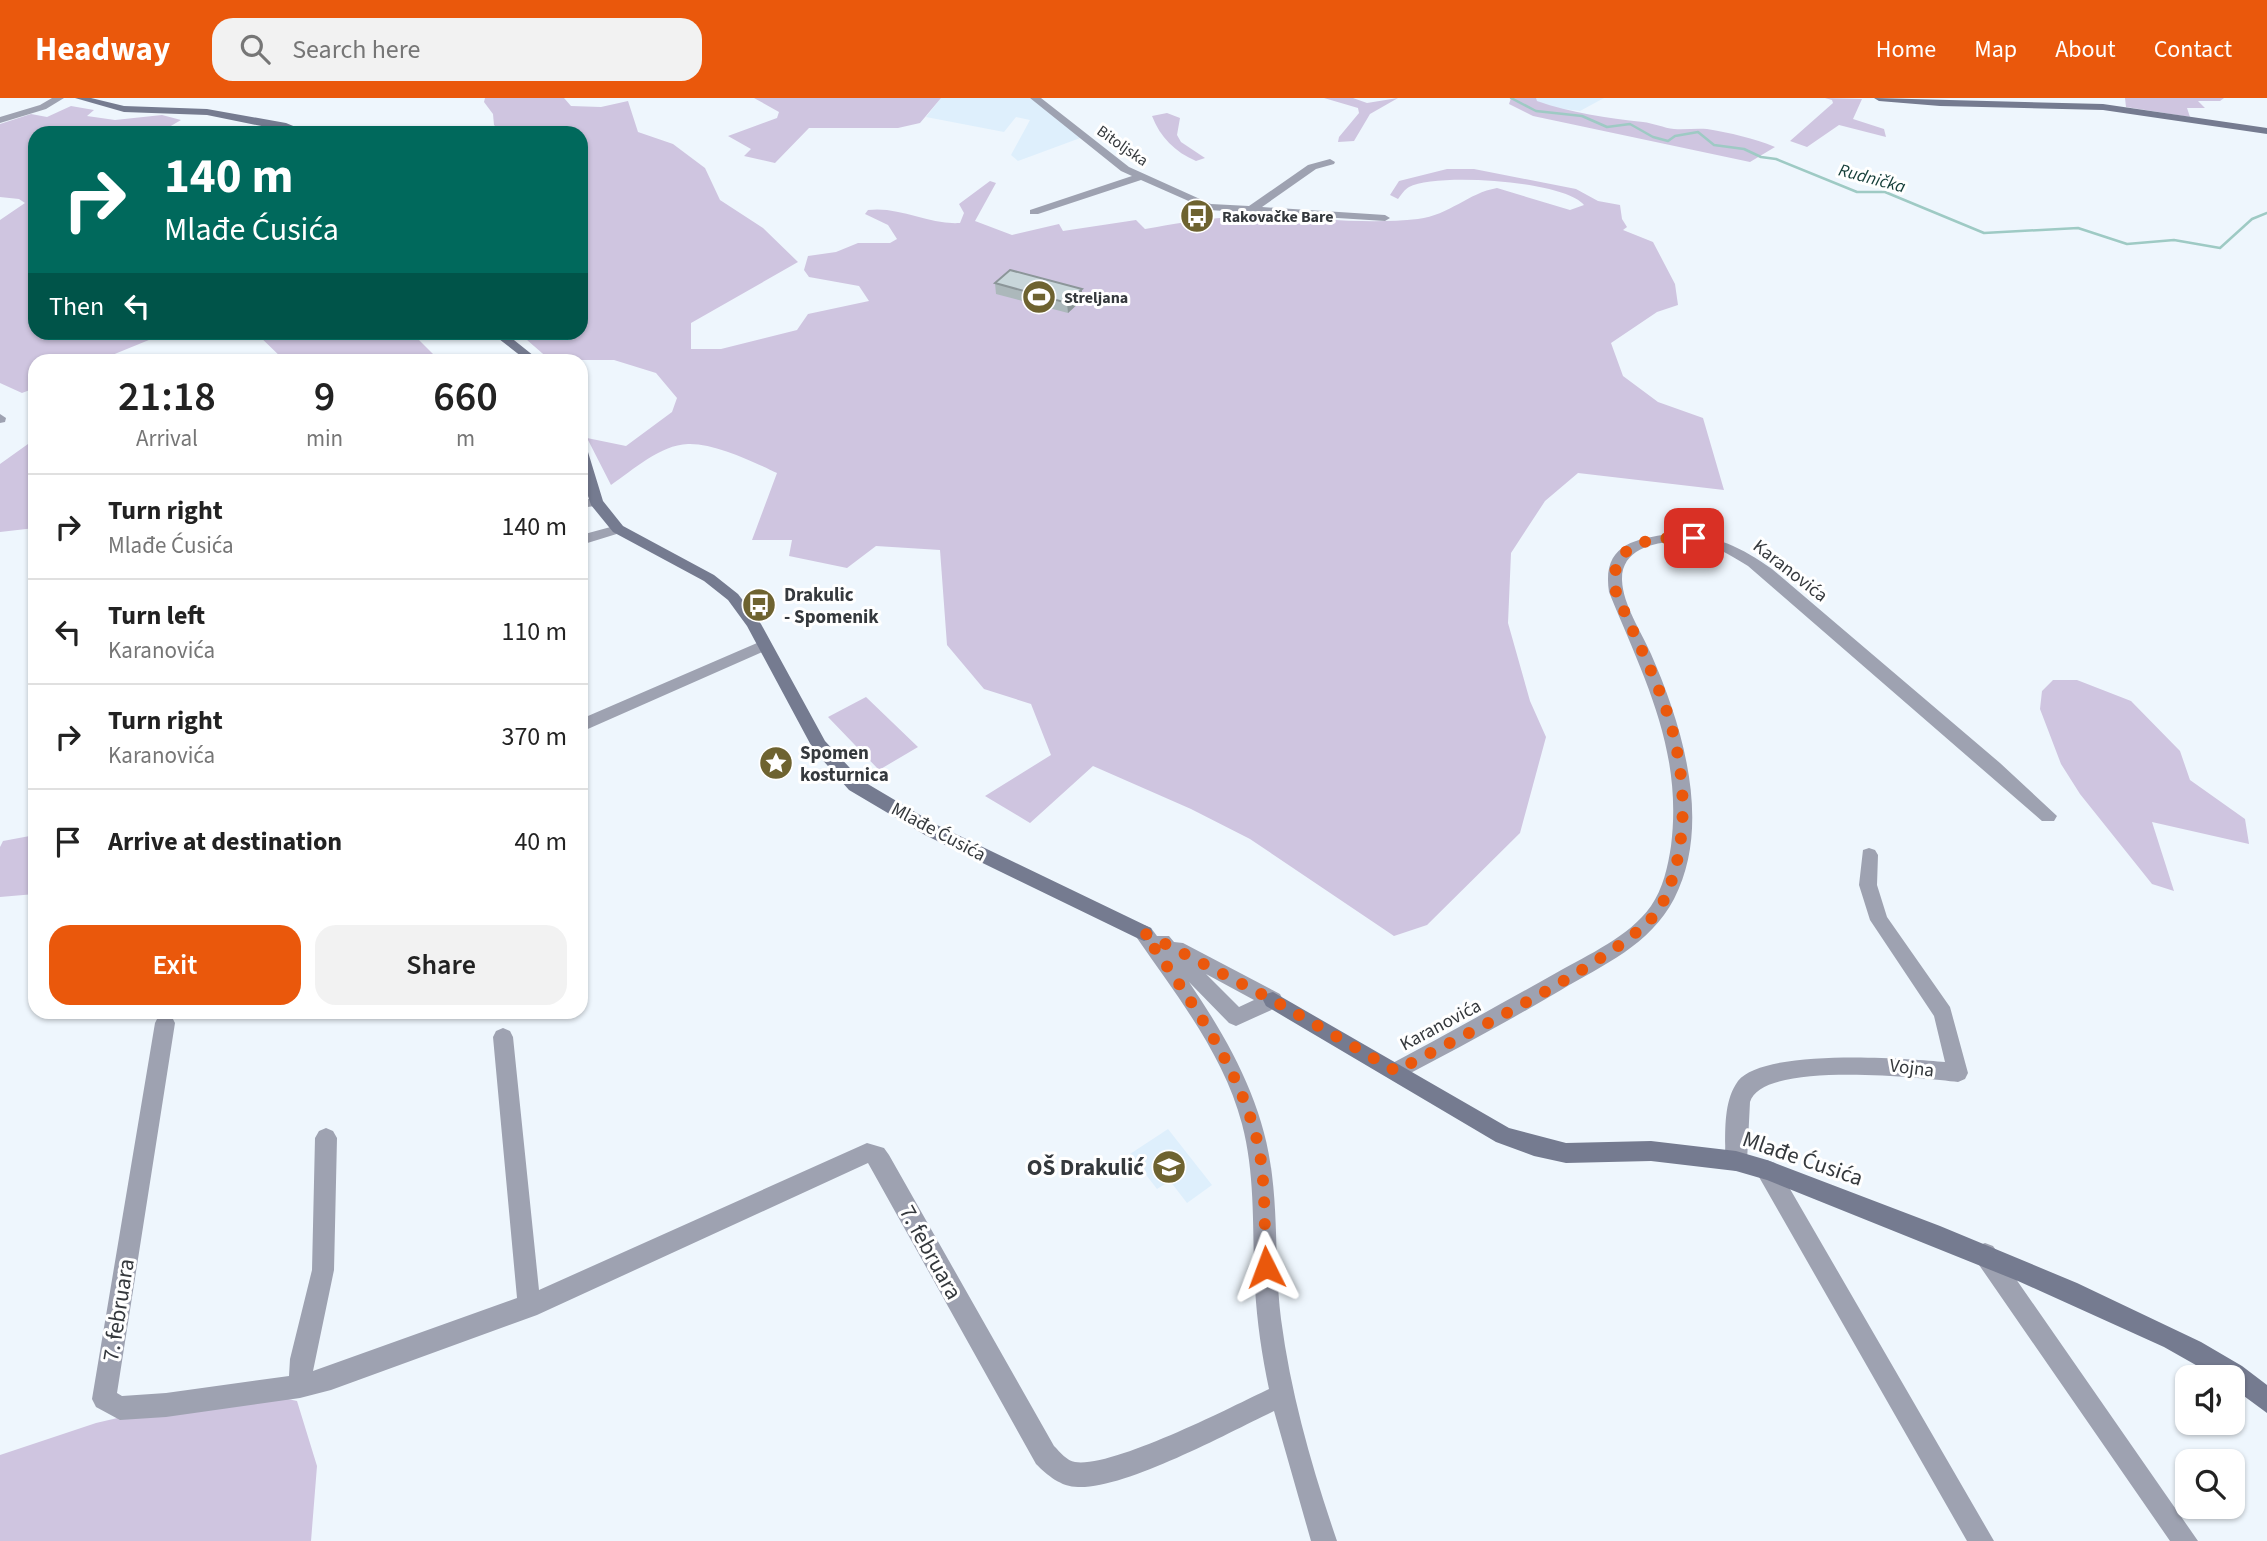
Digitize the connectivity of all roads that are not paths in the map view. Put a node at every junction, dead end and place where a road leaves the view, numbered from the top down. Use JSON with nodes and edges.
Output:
{"nodes":[{"id":1,"x":59,"y":98,"type":"edge"},
{"id":2,"x":80,"y":98,"type":"edge"},
{"id":3,"x":1035,"y":98,"type":"edge"},
{"id":4,"x":1879,"y":98,"type":"edge"},
{"id":5,"x":0,"y":120,"type":"edge"},
{"id":6,"x":286,"y":126,"type":"edge"},
{"id":7,"x":2267,"y":131,"type":"edge"},
{"id":8,"x":1330,"y":162,"type":"dead end"},
{"id":9,"x":1140,"y":177,"type":"junction"},
{"id":10,"x":1249,"y":211,"type":"junction"},
{"id":11,"x":1034,"y":212,"type":"dead end"},
{"id":12,"x":1385,"y":218,"type":"dead end"},
{"id":13,"x":507,"y":340,"type":"edge"},
{"id":14,"x":525,"y":354,"type":"edge"},
{"id":15,"x":589,"y":503,"type":"edge"},
{"id":16,"x":618,"y":529,"type":"junction"},
{"id":17,"x":588,"y":538,"type":"edge"},
{"id":18,"x":764,"y":645,"type":"junction"},
{"id":19,"x":588,"y":723,"type":"edge"},
{"id":20,"x":2048,"y":816,"type":"dead end"},
{"id":21,"x":1869,"y":855,"type":"dead end"},
{"id":22,"x":1153,"y":938,"type":"junction"},
{"id":23,"x":1273,"y":1000,"type":"junction"},
{"id":24,"x":165,"y":1023,"type":"dead end"},
{"id":25,"x":503,"y":1037,"type":"dead end"},
{"id":26,"x":1396,"y":1071,"type":"junction"},
{"id":27,"x":326,"y":1138,"type":"dead end"},
{"id":28,"x":1736,"y":1161,"type":"junction"},
{"id":29,"x":1767,"y":1170,"type":"junction"},
{"id":30,"x":1983,"y":1252,"type":"junction"},
{"id":31,"x":529,"y":1307,"type":"junction"},
{"id":32,"x":300,"y":1386,"type":"junction"},
{"id":33,"x":1282,"y":1395,"type":"junction"},
{"id":34,"x":2267,"y":1401,"type":"edge"},
{"id":35,"x":1324,"y":1541,"type":"edge"},
{"id":36,"x":1981,"y":1541,"type":"edge"},
{"id":37,"x":2185,"y":1541,"type":"edge"}],
"edges":[{"from":1,"to":5,"type":"street"},
{"from":2,"to":6,"type":"street"},
{"from":3,"to":9,"type":"street","name":"Bitoljska"},
{"from":4,"to":7,"type":"street"},
{"from":8,"to":10,"type":"street"},
{"from":9,"to":10,"type":"street","name":"Bitoljska"},
{"from":9,"to":11,"type":"street"},
{"from":10,"to":12,"type":"street","name":"Bitoljska"},
{"from":13,"to":14,"type":"street"},
{"from":15,"to":16,"type":"street","name":"Mlađe Ćusića"},
{"from":16,"to":17,"type":"street"},
{"from":16,"to":18,"type":"street","name":"Mlađe Ćusića"},
{"from":18,"to":19,"type":"street"},
{"from":18,"to":22,"type":"street","name":"Mlađe Ćusića"},
{"from":20,"to":26,"type":"street","name":"Karanovića"},
{"from":21,"to":28,"type":"street","name":"Vojna"},
{"from":22,"to":23,"type":"street","name":"Mlađe Ćusića"},
{"from":22,"to":23,"type":"street","name":"Mlađe Ćusića"},
{"from":22,"to":33,"type":"street"},
{"from":23,"to":26,"type":"street","name":"Mlađe Ćusića"},
{"from":24,"to":32,"type":"street","name":"7. februara"},
{"from":25,"to":31,"type":"street"},
{"from":26,"to":28,"type":"street","name":"Mlađe Ćusića"},
{"from":27,"to":32,"type":"street"},
{"from":28,"to":29,"type":"street","name":"Mlađe Ćusića"},
{"from":29,"to":30,"type":"street","name":"Mlađe Ćusića"},
{"from":29,"to":36,"type":"street"},
{"from":30,"to":34,"type":"street","name":"Mlađe Ćusića"},
{"from":30,"to":37,"type":"street"},
{"from":31,"to":32,"type":"street","name":"7. februara"},
{"from":31,"to":33,"type":"street","name":"7. februara"},
{"from":33,"to":35,"type":"street"}]}
